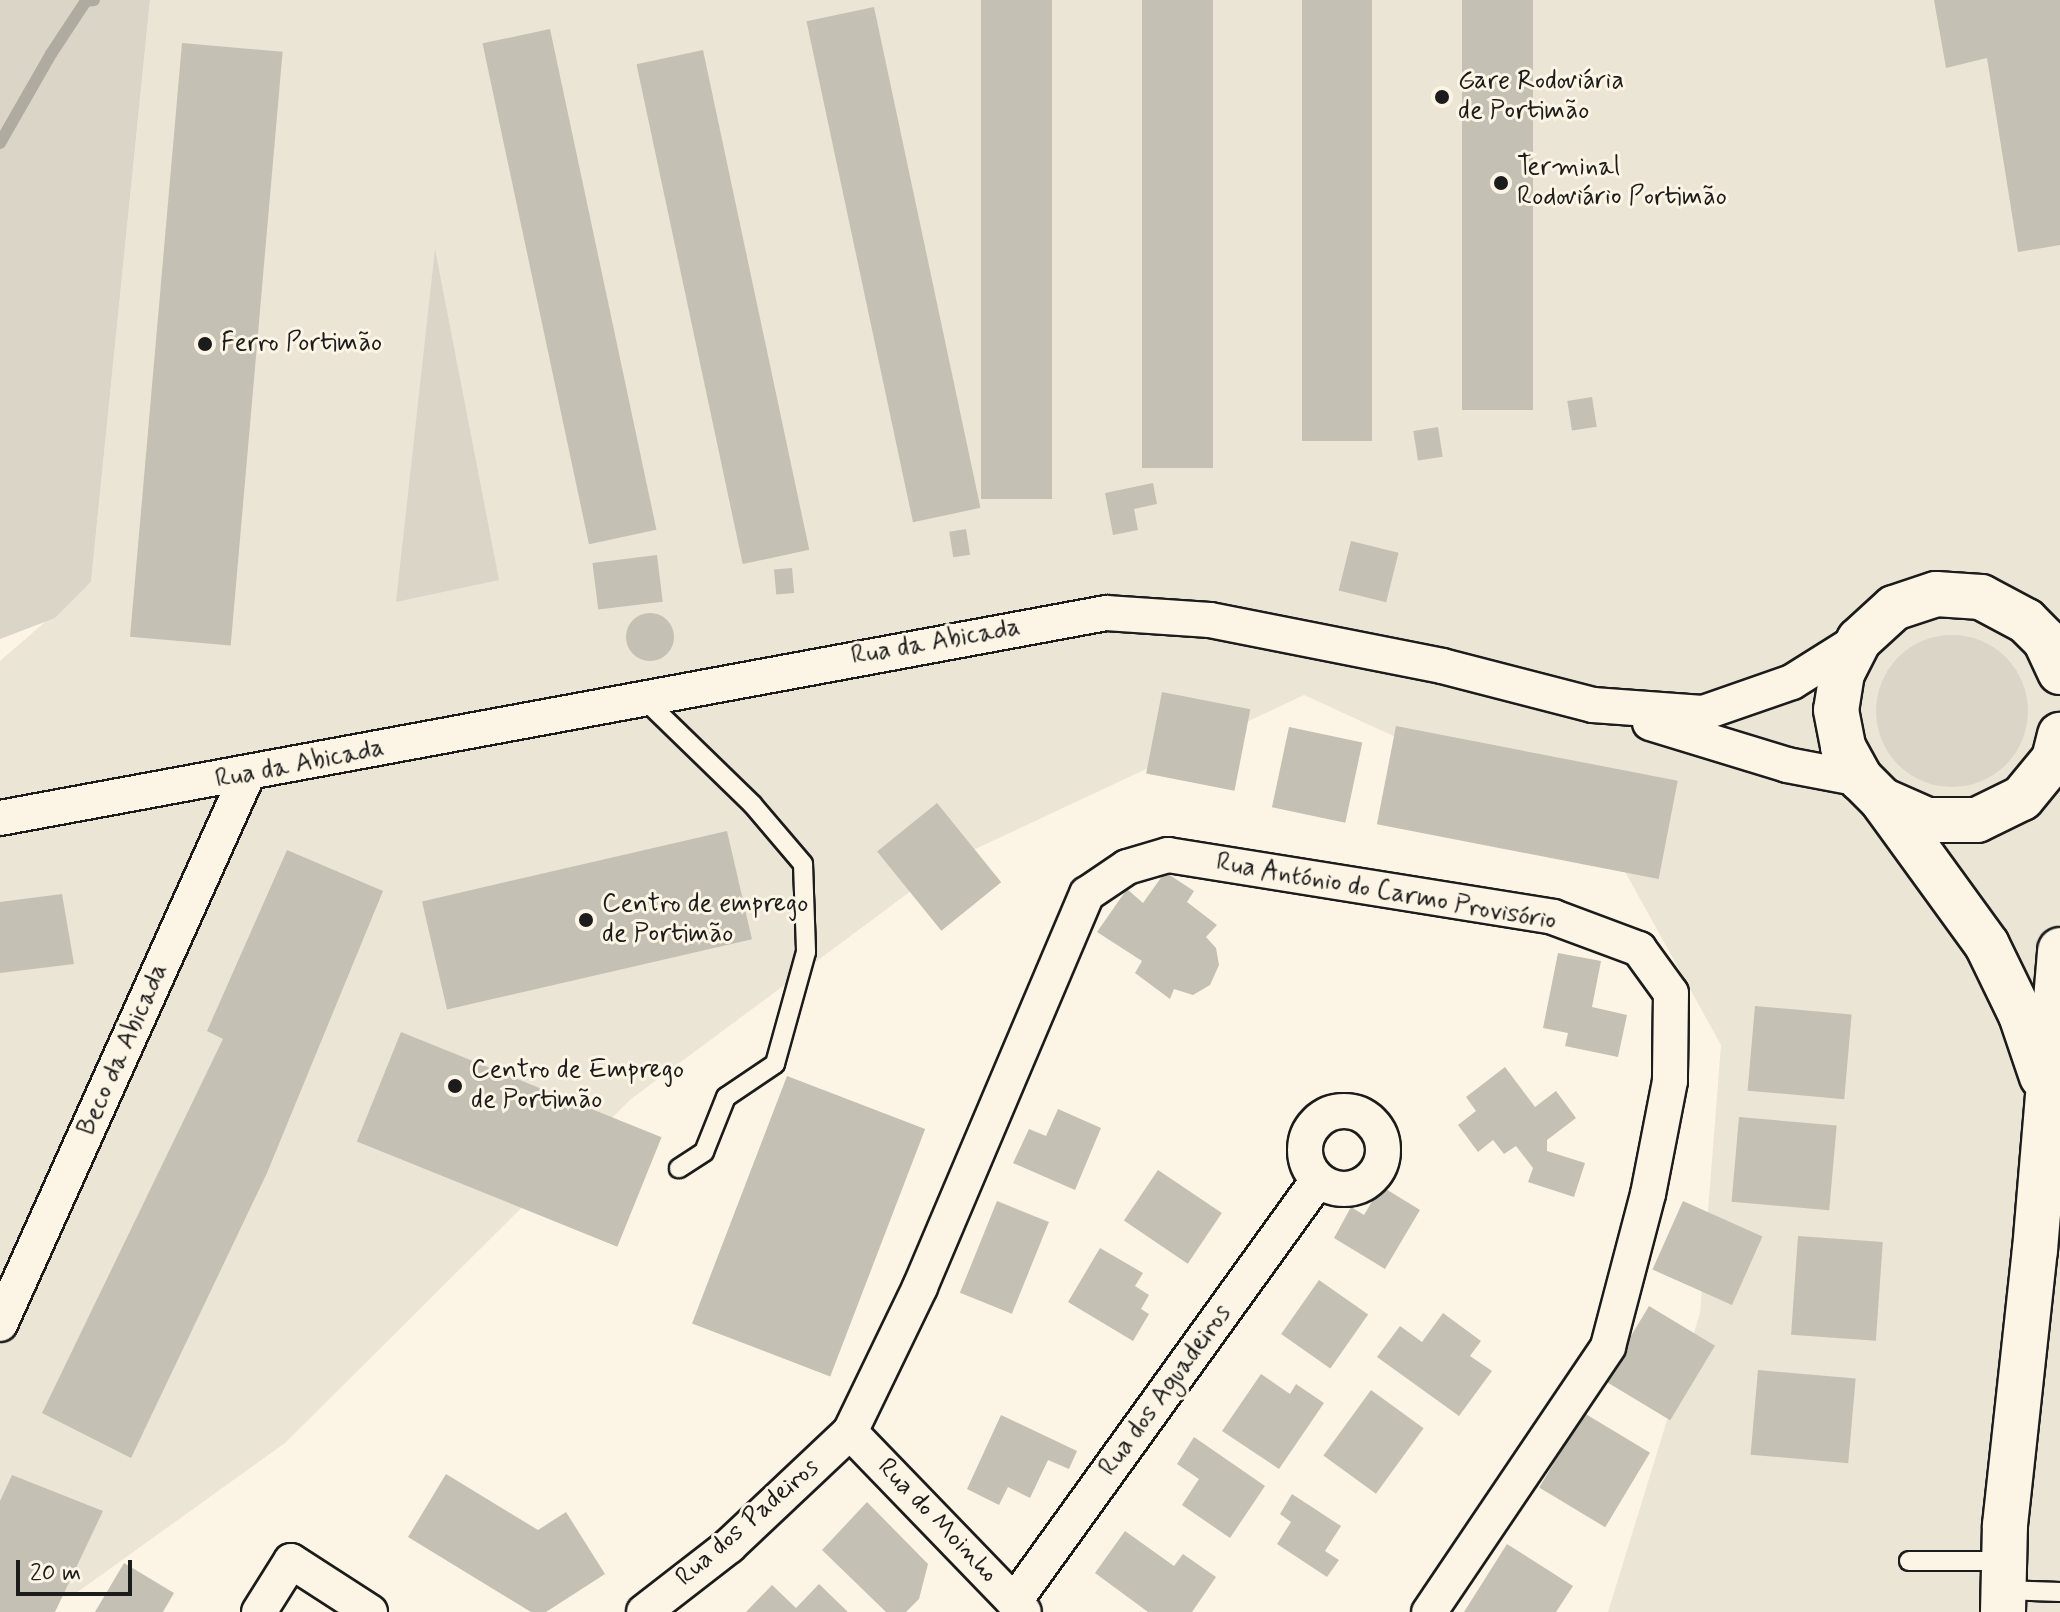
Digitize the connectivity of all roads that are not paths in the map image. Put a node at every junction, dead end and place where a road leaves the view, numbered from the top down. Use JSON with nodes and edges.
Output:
{"nodes":[{"id":1,"x":1859,"y":640,"type":"junction"},
{"id":2,"x":2055,"y":653,"type":"edge"},
{"id":3,"x":644,"y":699,"type":"junction"},
{"id":4,"x":1593,"y":705,"type":"junction"},
{"id":5,"x":2058,"y":758,"type":"edge"},
{"id":6,"x":247,"y":776,"type":"junction"},
{"id":7,"x":1872,"y":789,"type":"junction"},
{"id":8,"x":0,"y":818,"type":"edge"},
{"id":9,"x":2060,"y":950,"type":"edge"},
{"id":10,"x":2048,"y":1095,"type":"junction"},
{"id":11,"x":679,"y":1168,"type":"dead end"},
{"id":12,"x":1318,"y":1180,"type":"dead end"},
{"id":13,"x":0,"y":1324,"type":"edge"},
{"id":14,"x":850,"y":1432,"type":"junction"},
{"id":15,"x":1909,"y":1561,"type":"dead end"},
{"id":16,"x":2003,"y":1588,"type":"edge"},
{"id":17,"x":2060,"y":1592,"type":"edge"},
{"id":18,"x":1008,"y":1604,"type":"edge"},
{"id":19,"x":259,"y":1612,"type":"edge"},
{"id":20,"x":370,"y":1612,"type":"edge"},
{"id":21,"x":644,"y":1612,"type":"edge"},
{"id":22,"x":1429,"y":1612,"type":"edge"}],
"edges":[{"from":1,"to":2,"type":"main road"},
{"from":1,"to":4,"type":"street","name":"Rua da Abicada"},
{"from":1,"to":7,"type":"main road"},
{"from":3,"to":4,"type":"street","name":"Rua da Abicada"},
{"from":3,"to":6,"type":"street","name":"Rua da Abicada"},
{"from":3,"to":11,"type":"lane"},
{"from":4,"to":7,"type":"street"},
{"from":5,"to":7,"type":"main road"},
{"from":6,"to":8,"type":"street","name":"Rua da Abicada"},
{"from":6,"to":13,"type":"street","name":"Beco da Abicada"},
{"from":7,"to":10,"type":"main road"},
{"from":9,"to":10,"type":"main road"},
{"from":10,"to":16,"type":"main road"},
{"from":12,"to":18,"type":"street","name":"Rua dos Aguadeiros"},
{"from":14,"to":18,"type":"street","name":"Rua do Moinho"},
{"from":14,"to":21,"type":"street","name":"Rua dos Padeiros"},
{"from":14,"to":22,"type":"street","name":"Rua António do Carmo Provisório"},
{"from":15,"to":16,"type":"lane"},
{"from":16,"to":17,"type":"lane"},
{"from":19,"to":20,"type":"street"}]}
